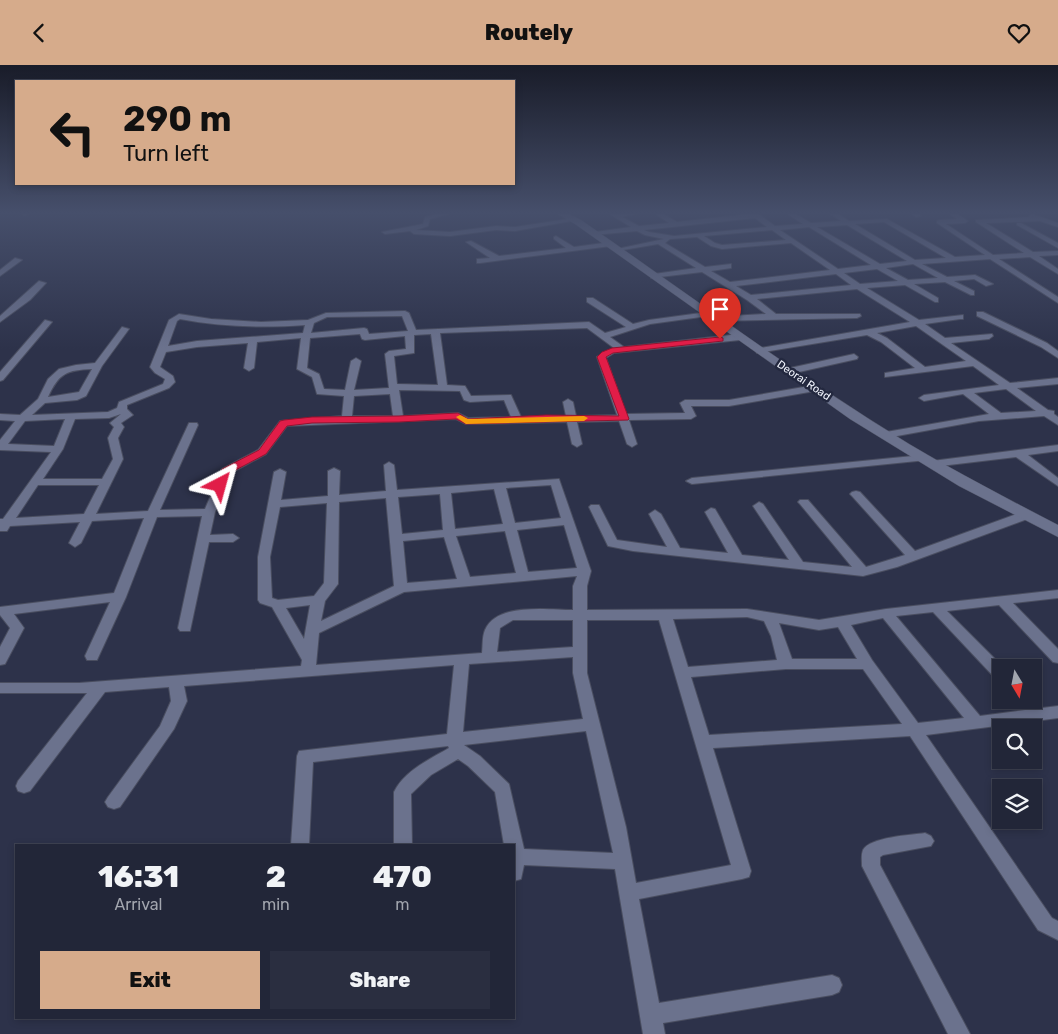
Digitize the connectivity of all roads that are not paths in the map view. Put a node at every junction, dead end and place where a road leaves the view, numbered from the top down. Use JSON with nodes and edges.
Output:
{"nodes":[{"id":1,"x":503,"y":258,"type":"edge"},
{"id":2,"x":630,"y":258,"type":"edge"},
{"id":3,"x":685,"y":258,"type":"edge"},
{"id":4,"x":819,"y":258,"type":"edge"},
{"id":5,"x":866,"y":258,"type":"edge"},
{"id":6,"x":908,"y":258,"type":"edge"},
{"id":7,"x":968,"y":258,"type":"edge"},
{"id":8,"x":994,"y":258,"type":"edge"},
{"id":9,"x":1037,"y":258,"type":"edge"},
{"id":10,"x":498,"y":259,"type":"joint"},
{"id":11,"x":953,"y":259,"type":"joint"},
{"id":12,"x":480,"y":261,"type":"dead end"},
{"id":13,"x":914,"y":262,"type":"junction"},
{"id":14,"x":0,"y":265,"type":"edge"},
{"id":15,"x":728,"y":266,"type":"dead end"},
{"id":16,"x":881,"y":267,"type":"junction"},
{"id":17,"x":703,"y":270,"type":"junction"},
{"id":18,"x":838,"y":271,"type":"junction"},
{"id":19,"x":1058,"y":272,"type":"edge"},
{"id":20,"x":0,"y":274,"type":"edge"},
{"id":21,"x":654,"y":277,"type":"junction"},
{"id":22,"x":946,"y":279,"type":"junction"},
{"id":23,"x":42,"y":283,"type":"dead end"},
{"id":24,"x":909,"y":283,"type":"junction"},
{"id":25,"x":989,"y":284,"type":"dead end"},
{"id":26,"x":728,"y":285,"type":"junction"},
{"id":27,"x":858,"y":286,"type":"junction"},
{"id":28,"x":972,"y":293,"type":"dead end"},
{"id":29,"x":750,"y":298,"type":"junction"},
{"id":30,"x":590,"y":300,"type":"dead end"},
{"id":31,"x":935,"y":300,"type":"dead end"},
{"id":32,"x":1058,"y":301,"type":"edge"},
{"id":33,"x":980,"y":314,"type":"dead end"},
{"id":34,"x":774,"y":316,"type":"junction"},
{"id":35,"x":857,"y":316,"type":"dead end"},
{"id":36,"x":711,"y":317,"type":"junction"},
{"id":37,"x":960,"y":317,"type":"dead end"},
{"id":38,"x":0,"y":320,"type":"edge"},
{"id":39,"x":310,"y":322,"type":"junction"},
{"id":40,"x":918,"y":323,"type":"junction"},
{"id":41,"x":46,"y":325,"type":"dead end"},
{"id":42,"x":632,"y":327,"type":"junction"},
{"id":43,"x":125,"y":329,"type":"dead end"},
{"id":44,"x":435,"y":331,"type":"junction"},
{"id":45,"x":869,"y":332,"type":"junction"},
{"id":46,"x":411,"y":333,"type":"junction"},
{"id":47,"x":306,"y":335,"type":"junction"},
{"id":48,"x":604,"y":336,"type":"junction"},
{"id":49,"x":988,"y":336,"type":"dead end"},
{"id":50,"x":740,"y":337,"type":"junction"},
{"id":51,"x":253,"y":340,"type":"junction"},
{"id":52,"x":942,"y":341,"type":"junction"},
{"id":53,"x":1058,"y":344,"type":"edge"},
{"id":54,"x":1044,"y":345,"type":"junction"},
{"id":55,"x":162,"y":350,"type":"junction"},
{"id":56,"x":622,"y":350,"type":"junction"},
{"id":57,"x":760,"y":351,"type":"junction"},
{"id":58,"x":1058,"y":355,"type":"edge"},
{"id":59,"x":854,"y":357,"type":"dead end"},
{"id":60,"x":356,"y":361,"type":"dead end"},
{"id":61,"x":973,"y":363,"type":"junction"},
{"id":62,"x":98,"y":366,"type":"junction"},
{"id":63,"x":249,"y":368,"type":"dead end"},
{"id":64,"x":923,"y":370,"type":"junction"},
{"id":65,"x":790,"y":371,"type":"junction"},
{"id":66,"x":888,"y":375,"type":"dead end"},
{"id":67,"x":0,"y":378,"type":"edge"},
{"id":68,"x":1058,"y":381,"type":"edge"},
{"id":69,"x":1010,"y":386,"type":"junction"},
{"id":70,"x":815,"y":388,"type":"junction"},
{"id":71,"x":393,"y":389,"type":"junction"},
{"id":72,"x":443,"y":389,"type":"junction"},
{"id":73,"x":965,"y":391,"type":"junction"},
{"id":74,"x":349,"y":393,"type":"junction"},
{"id":75,"x":924,"y":397,"type":"dead end"},
{"id":76,"x":42,"y":400,"type":"junction"},
{"id":77,"x":568,"y":402,"type":"dead end"},
{"id":78,"x":122,"y":410,"type":"junction"},
{"id":79,"x":1058,"y":412,"type":"edge"},
{"id":80,"x":1047,"y":414,"type":"junction"},
{"id":81,"x":71,"y":416,"type":"junction"},
{"id":82,"x":0,"y":417,"type":"edge"},
{"id":83,"x":999,"y":417,"type":"junction"},
{"id":84,"x":22,"y":418,"type":"junction"},
{"id":85,"x":570,"y":418,"type":"junction"},
{"id":86,"x":347,"y":419,"type":"junction"},
{"id":87,"x":399,"y":419,"type":"junction"},
{"id":88,"x":517,"y":419,"type":"junction"},
{"id":89,"x":625,"y":419,"type":"junction"},
{"id":90,"x":1058,"y":422,"type":"edge"},
{"id":91,"x":193,"y":425,"type":"dead end"},
{"id":92,"x":886,"y":435,"type":"junction"},
{"id":93,"x":577,"y":444,"type":"dead end"},
{"id":94,"x":632,"y":444,"type":"dead end"},
{"id":95,"x":0,"y":447,"type":"edge"},
{"id":96,"x":1058,"y":448,"type":"edge"},
{"id":97,"x":58,"y":449,"type":"junction"},
{"id":98,"x":1018,"y":453,"type":"junction"},
{"id":99,"x":928,"y":461,"type":"junction"},
{"id":100,"x":389,"y":465,"type":"dead end"},
{"id":101,"x":334,"y":471,"type":"dead end"},
{"id":102,"x":280,"y":472,"type":"dead end"},
{"id":103,"x":692,"y":481,"type":"dead end"},
{"id":104,"x":35,"y":482,"type":"junction"},
{"id":105,"x":105,"y":482,"type":"junction"},
{"id":106,"x":1058,"y":483,"type":"edge"},
{"id":107,"x":499,"y":485,"type":"junction"},
{"id":108,"x":445,"y":490,"type":"junction"},
{"id":109,"x":391,"y":494,"type":"junction"},
{"id":110,"x":856,"y":494,"type":"dead end"},
{"id":111,"x":334,"y":498,"type":"junction"},
{"id":112,"x":804,"y":502,"type":"dead end"},
{"id":113,"x":275,"y":503,"type":"junction"},
{"id":114,"x":759,"y":506,"type":"dead end"},
{"id":115,"x":595,"y":507,"type":"dead end"},
{"id":116,"x":209,"y":512,"type":"junction"},
{"id":117,"x":711,"y":512,"type":"dead end"},
{"id":118,"x":152,"y":515,"type":"junction"},
{"id":119,"x":655,"y":515,"type":"dead end"},
{"id":120,"x":1026,"y":515,"type":"junction"},
{"id":121,"x":88,"y":519,"type":"junction"},
{"id":122,"x":568,"y":521,"type":"junction"},
{"id":123,"x":2,"y":526,"type":"edge"},
{"id":124,"x":510,"y":527,"type":"junction"},
{"id":125,"x":1058,"y":532,"type":"edge"},
{"id":126,"x":449,"y":533,"type":"junction"},
{"id":127,"x":233,"y":538,"type":"dead end"},
{"id":128,"x":397,"y":538,"type":"junction"},
{"id":129,"x":203,"y":539,"type":"junction"},
{"id":130,"x":75,"y":543,"type":"dead end"},
{"id":131,"x":676,"y":552,"type":"junction"},
{"id":132,"x":913,"y":557,"type":"junction"},
{"id":133,"x":737,"y":558,"type":"junction"},
{"id":134,"x":799,"y":565,"type":"junction"},
{"id":135,"x":585,"y":571,"type":"junction"},
{"id":136,"x":863,"y":572,"type":"junction"},
{"id":137,"x":523,"y":577,"type":"junction"},
{"id":138,"x":465,"y":582,"type":"junction"},
{"id":139,"x":401,"y":588,"type":"junction"},
{"id":140,"x":1057,"y":596,"type":"edge"},
{"id":141,"x":119,"y":597,"type":"junction"},
{"id":142,"x":318,"y":600,"type":"junction"},
{"id":143,"x":1002,"y":600,"type":"junction"},
{"id":144,"x":278,"y":605,"type":"junction"},
{"id":145,"x":937,"y":608,"type":"junction"},
{"id":146,"x":3,"y":611,"type":"edge"},
{"id":147,"x":886,"y":613,"type":"junction"},
{"id":148,"x":579,"y":615,"type":"junction"},
{"id":149,"x":665,"y":615,"type":"junction"},
{"id":150,"x":769,"y":617,"type":"junction"},
{"id":151,"x":842,"y":623,"type":"junction"},
{"id":152,"x":185,"y":628,"type":"dead end"},
{"id":153,"x":312,"y":631,"type":"junction"},
{"id":154,"x":580,"y":651,"type":"junction"},
{"id":155,"x":92,"y":656,"type":"dead end"},
{"id":156,"x":489,"y":657,"type":"junction"},
{"id":157,"x":1058,"y":658,"type":"edge"},
{"id":158,"x":462,"y":659,"type":"junction"},
{"id":159,"x":0,"y":660,"type":"edge"},
{"id":160,"x":786,"y":664,"type":"junction"},
{"id":161,"x":867,"y":664,"type":"junction"},
{"id":162,"x":308,"y":666,"type":"junction"},
{"id":163,"x":992,"y":666,"type":"edge"},
{"id":164,"x":682,"y":673,"type":"junction"},
{"id":165,"x":176,"y":681,"type":"junction"},
{"id":166,"x":101,"y":686,"type":"junction"},
{"id":167,"x":0,"y":688,"type":"edge"},
{"id":168,"x":1033,"y":709,"type":"edge"},
{"id":169,"x":1058,"y":712,"type":"edge"},
{"id":170,"x":1039,"y":715,"type":"junction"},
{"id":171,"x":593,"y":723,"type":"junction"},
{"id":172,"x":977,"y":723,"type":"junction"},
{"id":173,"x":914,"y":730,"type":"junction"},
{"id":174,"x":704,"y":742,"type":"junction"},
{"id":175,"x":456,"y":745,"type":"junction"},
{"id":176,"x":24,"y":786,"type":"dead end"},
{"id":177,"x":114,"y":802,"type":"dead end"},
{"id":178,"x":925,"y":841,"type":"dead end"},
{"id":179,"x":300,"y":844,"type":"edge"},
{"id":180,"x":403,"y":844,"type":"edge"},
{"id":181,"x":512,"y":844,"type":"edge"},
{"id":182,"x":515,"y":855,"type":"edge"},
{"id":183,"x":623,"y":861,"type":"junction"},
{"id":184,"x":629,"y":893,"type":"junction"},
{"id":185,"x":1058,"y":931,"type":"edge"},
{"id":186,"x":832,"y":985,"type":"dead end"},
{"id":187,"x":652,"y":1025,"type":"edge"},
{"id":188,"x":959,"y":1034,"type":"edge"}],
"edges":[{"from":1,"to":10,"type":"street"},
{"from":2,"to":21,"type":"street","name":"Deorai Road"},
{"from":3,"to":17,"type":"street"},
{"from":4,"to":18,"type":"street"},
{"from":5,"to":16,"type":"street"},
{"from":6,"to":13,"type":"street"},
{"from":7,"to":11,"type":"street"},
{"from":8,"to":32,"type":"street"},
{"from":9,"to":19,"type":"street"},
{"from":10,"to":12,"type":"street"},
{"from":11,"to":13,"type":"street"},
{"from":13,"to":16,"type":"street"},
{"from":13,"to":22,"type":"street"},
{"from":14,"to":20,"type":"street"},
{"from":15,"to":17,"type":"street"},
{"from":16,"to":18,"type":"street"},
{"from":16,"to":24,"type":"street"},
{"from":17,"to":21,"type":"street"},
{"from":17,"to":26,"type":"street"},
{"from":18,"to":26,"type":"street"},
{"from":18,"to":27,"type":"street"},
{"from":21,"to":36,"type":"street","name":"Deorai Road"},
{"from":22,"to":24,"type":"street"},
{"from":22,"to":25,"type":"street"},
{"from":22,"to":28,"type":"street"},
{"from":23,"to":38,"type":"street"},
{"from":24,"to":27,"type":"street"},
{"from":24,"to":31,"type":"street"},
{"from":26,"to":29,"type":"street"},
{"from":27,"to":29,"type":"street"},
{"from":27,"to":40,"type":"street"},
{"from":29,"to":34,"type":"street"},
{"from":30,"to":42,"type":"street"},
{"from":33,"to":54,"type":"street"},
{"from":34,"to":35,"type":"street"},
{"from":34,"to":36,"type":"street"},
{"from":36,"to":42,"type":"street"},
{"from":36,"to":50,"type":"street","name":"Deorai Road"},
{"from":37,"to":40,"type":"street"},
{"from":39,"to":46,"type":"street"},
{"from":39,"to":47,"type":"street"},
{"from":39,"to":55,"type":"street"},
{"from":40,"to":45,"type":"street"},
{"from":40,"to":52,"type":"street"},
{"from":41,"to":67,"type":"street"},
{"from":42,"to":48,"type":"street"},
{"from":43,"to":62,"type":"street"},
{"from":44,"to":46,"type":"street"},
{"from":44,"to":48,"type":"street"},
{"from":44,"to":72,"type":"street"},
{"from":45,"to":57,"type":"street"},
{"from":45,"to":64,"type":"street"},
{"from":46,"to":47,"type":"street"},
{"from":46,"to":71,"type":"street"},
{"from":47,"to":51,"type":"street"},
{"from":47,"to":74,"type":"street"},
{"from":48,"to":56,"type":"street"},
{"from":49,"to":52,"type":"street"},
{"from":50,"to":56,"type":"street"},
{"from":50,"to":57,"type":"street","name":"Deorai Road"},
{"from":51,"to":55,"type":"street"},
{"from":51,"to":63,"type":"street"},
{"from":52,"to":61,"type":"street"},
{"from":53,"to":54,"type":"street"},
{"from":54,"to":58,"type":"street"},
{"from":55,"to":78,"type":"street"},
{"from":56,"to":89,"type":"street"},
{"from":57,"to":65,"type":"street","name":"Deorai Road"},
{"from":59,"to":65,"type":"street"},
{"from":60,"to":74,"type":"street"},
{"from":61,"to":64,"type":"street"},
{"from":61,"to":69,"type":"street"},
{"from":62,"to":76,"type":"street"},
{"from":62,"to":76,"type":"street"},
{"from":64,"to":66,"type":"street"},
{"from":65,"to":70,"type":"street","name":"Deorai Road"},
{"from":68,"to":69,"type":"street"},
{"from":69,"to":73,"type":"street"},
{"from":69,"to":80,"type":"street"},
{"from":70,"to":89,"type":"street"},
{"from":70,"to":92,"type":"street","name":"Deorai Road"},
{"from":71,"to":72,"type":"street"},
{"from":71,"to":74,"type":"street"},
{"from":71,"to":87,"type":"street"},
{"from":72,"to":88,"type":"street"},
{"from":73,"to":75,"type":"street"},
{"from":73,"to":83,"type":"street"},
{"from":74,"to":86,"type":"street"},
{"from":76,"to":84,"type":"street"},
{"from":77,"to":85,"type":"street"},
{"from":78,"to":81,"type":"street"},
{"from":78,"to":105,"type":"street"},
{"from":79,"to":80,"type":"street"},
{"from":80,"to":83,"type":"street"},
{"from":80,"to":90,"type":"street"},
{"from":81,"to":84,"type":"street"},
{"from":81,"to":97,"type":"street"},
{"from":82,"to":84,"type":"street"},
{"from":83,"to":92,"type":"street"},
{"from":84,"to":95,"type":"street"},
{"from":85,"to":88,"type":"street"},
{"from":85,"to":89,"type":"street"},
{"from":85,"to":93,"type":"street"},
{"from":86,"to":87,"type":"street"},
{"from":86,"to":116,"type":"street"},
{"from":87,"to":88,"type":"street"},
{"from":89,"to":94,"type":"street"},
{"from":91,"to":118,"type":"street"},
{"from":92,"to":99,"type":"street","name":"Deorai Road"},
{"from":95,"to":97,"type":"street"},
{"from":96,"to":98,"type":"street"},
{"from":97,"to":104,"type":"street"},
{"from":98,"to":99,"type":"street"},
{"from":98,"to":106,"type":"street"},
{"from":99,"to":103,"type":"street"},
{"from":99,"to":120,"type":"street","name":"Deorai Road"},
{"from":100,"to":109,"type":"street"},
{"from":101,"to":111,"type":"street"},
{"from":102,"to":113,"type":"street"},
{"from":104,"to":105,"type":"street"},
{"from":104,"to":123,"type":"street"},
{"from":105,"to":121,"type":"street"},
{"from":107,"to":108,"type":"street"},
{"from":107,"to":122,"type":"street"},
{"from":107,"to":124,"type":"street"},
{"from":108,"to":109,"type":"street"},
{"from":108,"to":126,"type":"street"},
{"from":109,"to":111,"type":"street"},
{"from":109,"to":128,"type":"street"},
{"from":110,"to":132,"type":"street"},
{"from":111,"to":113,"type":"street"},
{"from":111,"to":142,"type":"street"},
{"from":112,"to":136,"type":"street"},
{"from":113,"to":144,"type":"street"},
{"from":114,"to":134,"type":"street"},
{"from":115,"to":131,"type":"street"},
{"from":116,"to":118,"type":"street"},
{"from":116,"to":129,"type":"street"},
{"from":117,"to":133,"type":"street"},
{"from":118,"to":121,"type":"street"},
{"from":118,"to":141,"type":"street"},
{"from":119,"to":131,"type":"street"},
{"from":120,"to":125,"type":"street","name":"Deorai Road"},
{"from":120,"to":132,"type":"street"},
{"from":121,"to":123,"type":"street"},
{"from":121,"to":130,"type":"street"},
{"from":122,"to":124,"type":"street"},
{"from":122,"to":135,"type":"street"},
{"from":124,"to":126,"type":"street"},
{"from":124,"to":137,"type":"street"},
{"from":126,"to":128,"type":"street"},
{"from":126,"to":138,"type":"street"},
{"from":127,"to":129,"type":"street"},
{"from":128,"to":139,"type":"street"},
{"from":129,"to":152,"type":"street"},
{"from":131,"to":133,"type":"street"},
{"from":132,"to":136,"type":"street"},
{"from":133,"to":134,"type":"street"},
{"from":134,"to":136,"type":"street"},
{"from":135,"to":137,"type":"street"},
{"from":135,"to":148,"type":"street"},
{"from":137,"to":138,"type":"street"},
{"from":138,"to":139,"type":"street"},
{"from":139,"to":153,"type":"street"},
{"from":140,"to":143,"type":"street"},
{"from":141,"to":146,"type":"street"},
{"from":141,"to":155,"type":"street"},
{"from":142,"to":144,"type":"street"},
{"from":142,"to":153,"type":"street"},
{"from":143,"to":145,"type":"street"},
{"from":143,"to":157,"type":"street"},
{"from":144,"to":162,"type":"street"},
{"from":145,"to":147,"type":"street"},
{"from":145,"to":163,"type":"street"},
{"from":146,"to":159,"type":"street"},
{"from":147,"to":151,"type":"street"},
{"from":147,"to":172,"type":"street"},
{"from":148,"to":149,"type":"street"},
{"from":148,"to":154,"type":"street"},
{"from":148,"to":156,"type":"street"},
{"from":149,"to":150,"type":"street"},
{"from":149,"to":164,"type":"street"},
{"from":150,"to":151,"type":"street"},
{"from":150,"to":160,"type":"street"},
{"from":151,"to":161,"type":"street"},
{"from":153,"to":162,"type":"street"},
{"from":154,"to":156,"type":"street"},
{"from":154,"to":171,"type":"street"},
{"from":156,"to":158,"type":"street"},
{"from":158,"to":162,"type":"street"},
{"from":158,"to":175,"type":"street"},
{"from":160,"to":161,"type":"street"},
{"from":160,"to":164,"type":"street"},
{"from":161,"to":173,"type":"street"},
{"from":162,"to":165,"type":"street"},
{"from":164,"to":174,"type":"street"},
{"from":165,"to":166,"type":"street"},
{"from":165,"to":177,"type":"street"},
{"from":166,"to":167,"type":"street"},
{"from":166,"to":176,"type":"street"},
{"from":168,"to":170,"type":"street"},
{"from":169,"to":170,"type":"street"},
{"from":170,"to":172,"type":"street"},
{"from":171,"to":175,"type":"street"},
{"from":171,"to":183,"type":"street"},
{"from":172,"to":173,"type":"street"},
{"from":173,"to":174,"type":"street"},
{"from":173,"to":185,"type":"street"},
{"from":174,"to":184,"type":"street"},
{"from":175,"to":179,"type":"street"},
{"from":175,"to":180,"type":"street"},
{"from":175,"to":181,"type":"street"},
{"from":178,"to":188,"type":"street"},
{"from":182,"to":183,"type":"street"},
{"from":183,"to":184,"type":"street"},
{"from":184,"to":187,"type":"street"},
{"from":186,"to":187,"type":"street"}]}
